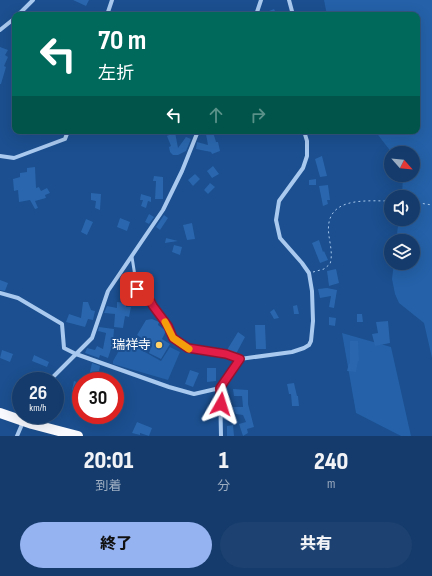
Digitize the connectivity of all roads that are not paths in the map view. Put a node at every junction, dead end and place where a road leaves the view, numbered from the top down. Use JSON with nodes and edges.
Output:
{"nodes":[{"id":1,"x":33,"y":0,"type":"edge"},
{"id":2,"x":112,"y":0,"type":"edge"},
{"id":3,"x":261,"y":0,"type":"edge"},
{"id":4,"x":289,"y":0,"type":"edge"},
{"id":5,"x":21,"y":12,"type":"edge"},
{"id":6,"x":108,"y":12,"type":"edge"},
{"id":7,"x":257,"y":12,"type":"edge"},
{"id":8,"x":292,"y":12,"type":"edge"},
{"id":9,"x":12,"y":20,"type":"edge"},
{"id":10,"x":0,"y":30,"type":"edge"},
{"id":11,"x":67,"y":134,"type":"edge"},
{"id":12,"x":197,"y":134,"type":"edge"},
{"id":13,"x":305,"y":134,"type":"edge"},
{"id":14,"x":0,"y":156,"type":"edge"},
{"id":15,"x":132,"y":257,"type":"junction"},
{"id":16,"x":0,"y":293,"type":"edge"},
{"id":17,"x":76,"y":354,"type":"junction"},
{"id":18,"x":240,"y":359,"type":"junction"},
{"id":19,"x":58,"y":372,"type":"edge"},
{"id":20,"x":220,"y":388,"type":"junction"},
{"id":21,"x":0,"y":413,"type":"edge"},
{"id":22,"x":12,"y":416,"type":"edge"},
{"id":23,"x":21,"y":424,"type":"edge"},
{"id":24,"x":38,"y":424,"type":"edge"},
{"id":25,"x":17,"y":436,"type":"edge"},
{"id":26,"x":78,"y":436,"type":"edge"},
{"id":27,"x":221,"y":436,"type":"edge"}],
"edges":[{"from":1,"to":5,"type":"street"},
{"from":2,"to":6,"type":"street"},
{"from":3,"to":7,"type":"street"},
{"from":4,"to":8,"type":"street"},
{"from":9,"to":10,"type":"street"},
{"from":11,"to":14,"type":"street"},
{"from":12,"to":15,"type":"street"},
{"from":13,"to":18,"type":"street"},
{"from":15,"to":17,"type":"street"},
{"from":15,"to":18,"type":"lane"},
{"from":16,"to":17,"type":"street"},
{"from":17,"to":19,"type":"street"},
{"from":17,"to":20,"type":"street"},
{"from":18,"to":20,"type":"street"},
{"from":20,"to":27,"type":"street"},
{"from":21,"to":22,"type":"highway"},
{"from":23,"to":25,"type":"street"},
{"from":24,"to":26,"type":"highway"}]}
